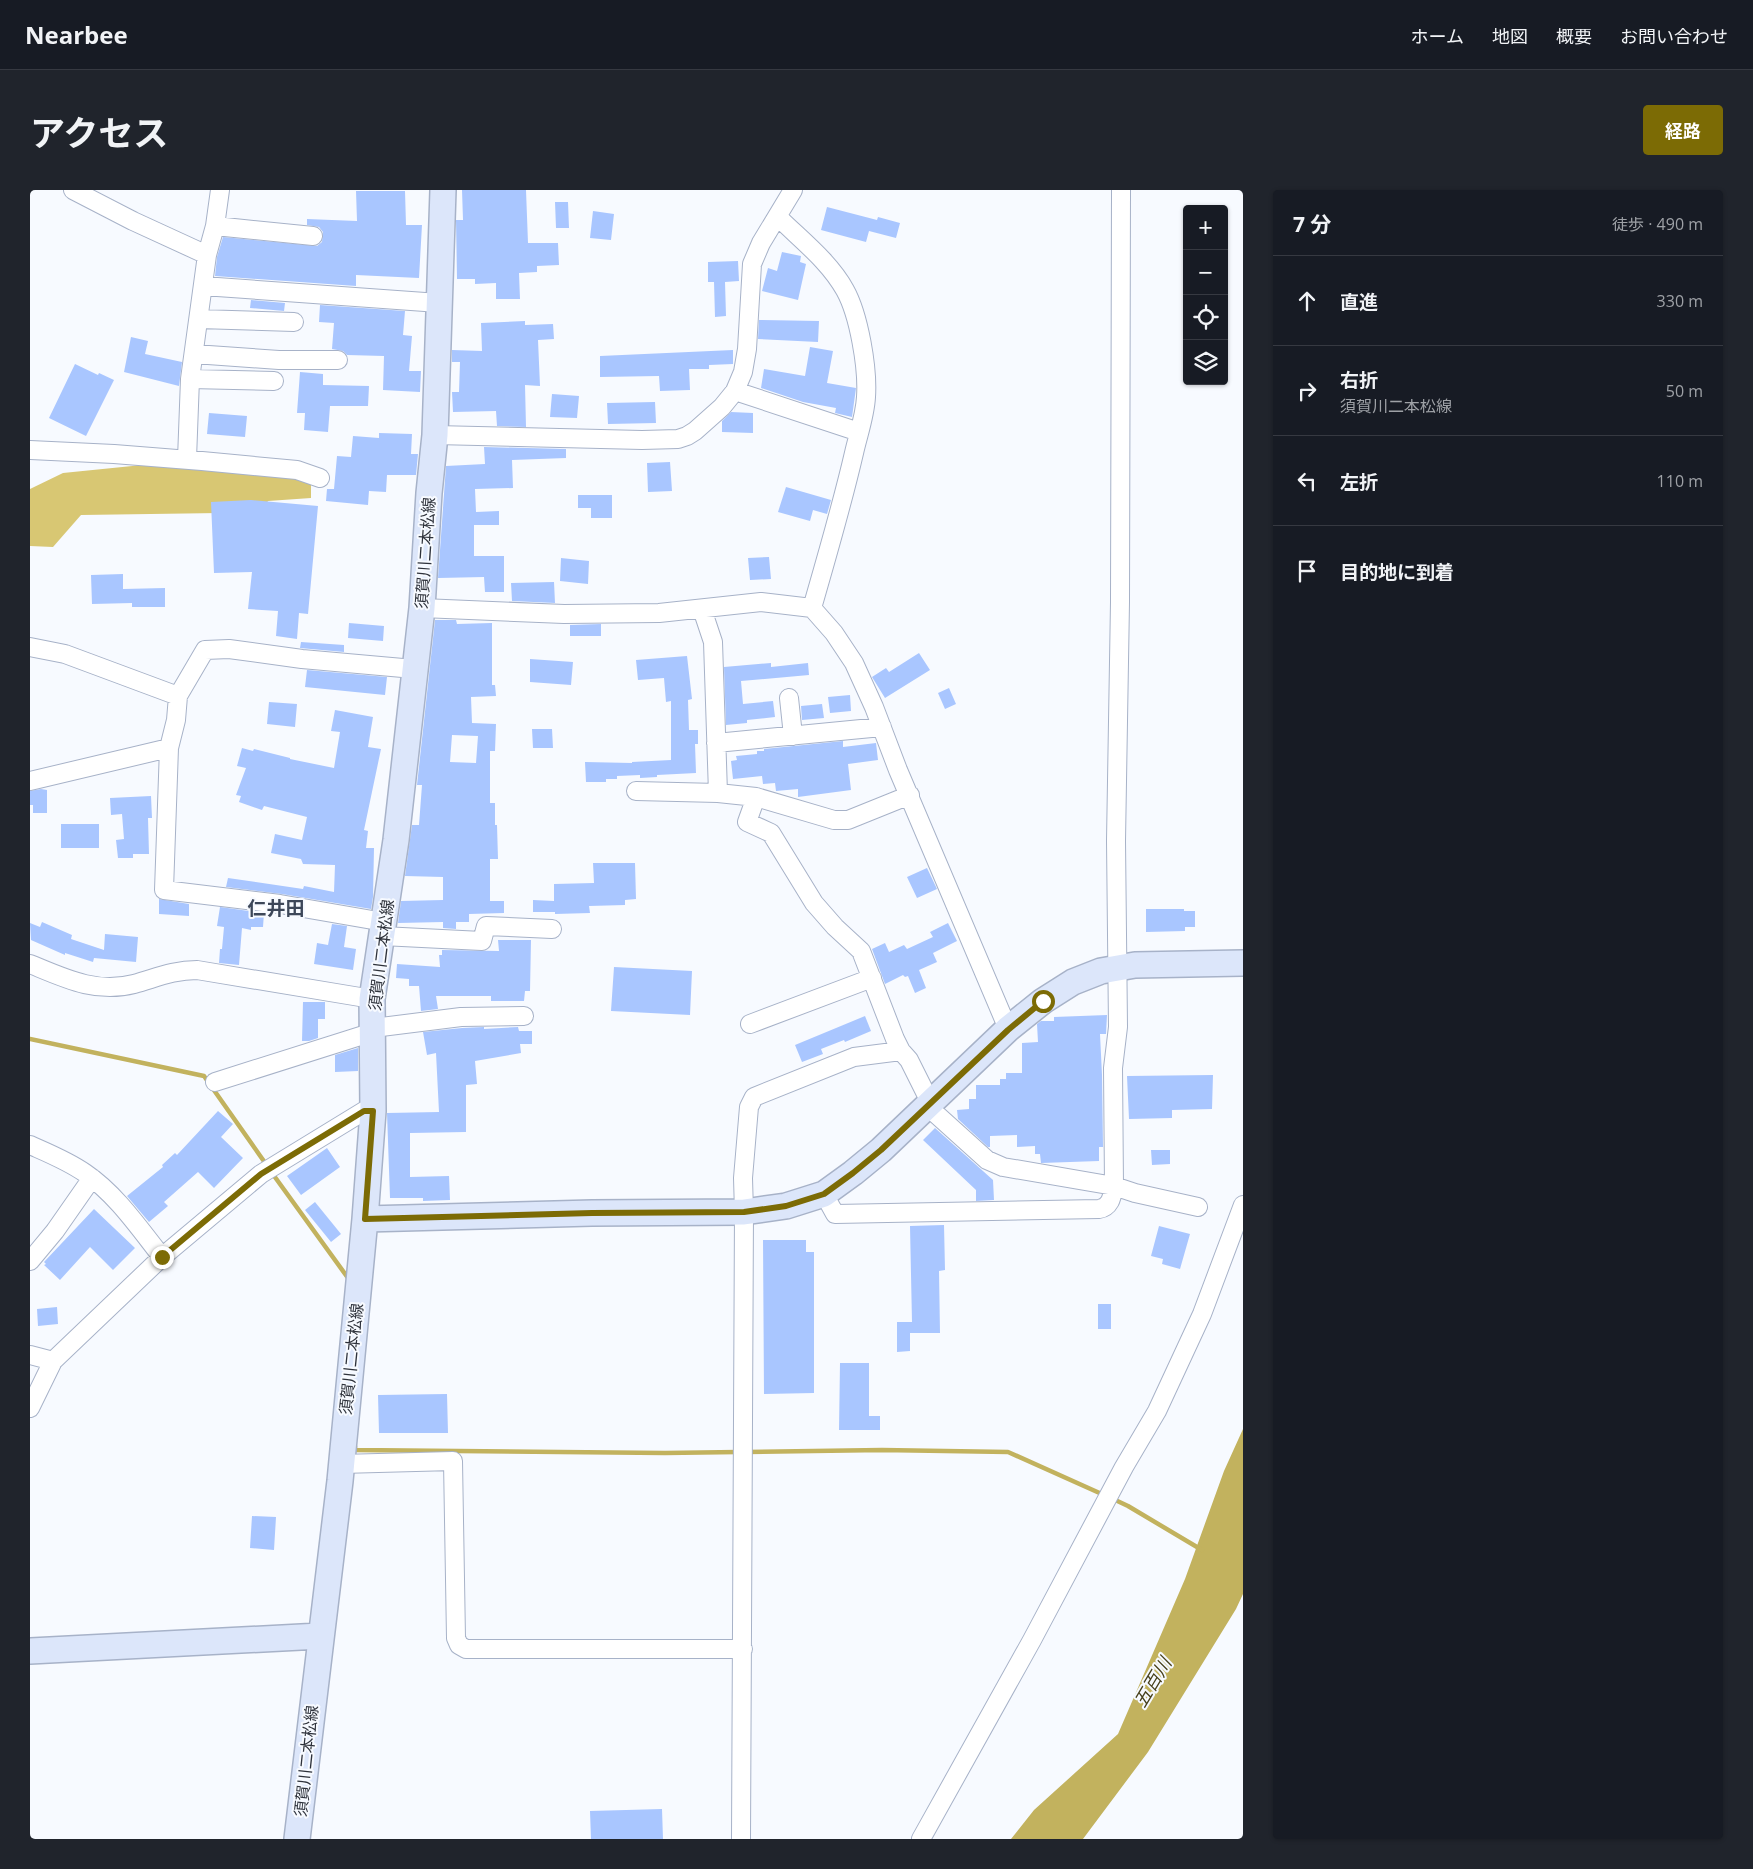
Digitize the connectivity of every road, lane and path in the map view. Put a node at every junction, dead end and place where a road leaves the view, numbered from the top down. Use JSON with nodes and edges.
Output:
{"nodes":[{"id":1,"x":73,"y":190,"type":"edge"},
{"id":2,"x":220,"y":190,"type":"edge"},
{"id":3,"x":443,"y":190,"type":"edge"},
{"id":4,"x":793,"y":190,"type":"edge"},
{"id":5,"x":1121,"y":190,"type":"edge"},
{"id":6,"x":778,"y":217,"type":"junction"},
{"id":7,"x":214,"y":226,"type":"junction"},
{"id":8,"x":313,"y":236,"type":"dead end"},
{"id":9,"x":208,"y":255,"type":"junction"},
{"id":10,"x":203,"y":286,"type":"junction"},
{"id":11,"x":439,"y":303,"type":"junction"},
{"id":12,"x":199,"y":319,"type":"junction"},
{"id":13,"x":294,"y":322,"type":"dead end"},
{"id":14,"x":194,"y":354,"type":"junction"},
{"id":15,"x":338,"y":360,"type":"dead end"},
{"id":16,"x":190,"y":379,"type":"junction"},
{"id":17,"x":274,"y":382,"type":"dead end"},
{"id":18,"x":735,"y":391,"type":"junction"},
{"id":19,"x":859,"y":432,"type":"junction"},
{"id":20,"x":435,"y":435,"type":"junction"},
{"id":21,"x":30,"y":450,"type":"edge"},
{"id":22,"x":187,"y":460,"type":"junction"},
{"id":23,"x":320,"y":478,"type":"dead end"},
{"id":24,"x":422,"y":608,"type":"junction"},
{"id":25,"x":702,"y":608,"type":"junction"},
{"id":26,"x":812,"y":608,"type":"junction"},
{"id":27,"x":30,"y":647,"type":"edge"},
{"id":28,"x":414,"y":668,"type":"junction"},
{"id":29,"x":178,"y":696,"type":"junction"},
{"id":30,"x":789,"y":698,"type":"dead end"},
{"id":31,"x":882,"y":727,"type":"junction"},
{"id":32,"x":793,"y":736,"type":"junction"},
{"id":33,"x":716,"y":743,"type":"junction"},
{"id":34,"x":169,"y":748,"type":"junction"},
{"id":35,"x":30,"y":780,"type":"edge"},
{"id":36,"x":636,"y":792,"type":"dead end"},
{"id":37,"x":718,"y":793,"type":"junction"},
{"id":38,"x":910,"y":795,"type":"junction"},
{"id":39,"x":756,"y":797,"type":"junction"},
{"id":40,"x":383,"y":929,"type":"junction"},
{"id":41,"x":552,"y":929,"type":"dead end"},
{"id":42,"x":30,"y":964,"type":"edge"},
{"id":43,"x":1243,"y":964,"type":"edge"},
{"id":44,"x":1118,"y":968,"type":"junction"},
{"id":45,"x":872,"y":978,"type":"junction"},
{"id":46,"x":372,"y":1000,"type":"junction"},
{"id":47,"x":524,"y":1016,"type":"dead end"},
{"id":48,"x":750,"y":1024,"type":"dead end"},
{"id":49,"x":373,"y":1030,"type":"junction"},
{"id":50,"x":1008,"y":1030,"type":"junction"},
{"id":51,"x":901,"y":1051,"type":"junction"},
{"id":52,"x":216,"y":1082,"type":"dead end"},
{"id":53,"x":930,"y":1103,"type":"junction"},
{"id":54,"x":373,"y":1111,"type":"junction"},
{"id":55,"x":30,"y":1145,"type":"edge"},
{"id":56,"x":92,"y":1178,"type":"junction"},
{"id":57,"x":1114,"y":1186,"type":"junction"},
{"id":58,"x":824,"y":1194,"type":"junction"},
{"id":59,"x":1243,"y":1205,"type":"edge"},
{"id":60,"x":1198,"y":1206,"type":"dead end"},
{"id":61,"x":744,"y":1212,"type":"junction"},
{"id":62,"x":365,"y":1219,"type":"junction"},
{"id":63,"x":162,"y":1257,"type":"junction"},
{"id":64,"x":30,"y":1261,"type":"edge"},
{"id":65,"x":30,"y":1355,"type":"edge"},
{"id":66,"x":53,"y":1360,"type":"junction"},
{"id":67,"x":30,"y":1408,"type":"edge"},
{"id":68,"x":341,"y":1464,"type":"junction"},
{"id":69,"x":320,"y":1636,"type":"junction"},
{"id":70,"x":744,"y":1649,"type":"junction"},
{"id":71,"x":30,"y":1650,"type":"edge"},
{"id":72,"x":297,"y":1839,"type":"edge"},
{"id":73,"x":741,"y":1839,"type":"edge"},
{"id":74,"x":921,"y":1839,"type":"edge"}],
"edges":[{"from":1,"to":9,"type":"street"},
{"from":2,"to":7,"type":"street"},
{"from":3,"to":11,"type":"main road","name":"須賀川二本松線"},
{"from":4,"to":6,"type":"street"},
{"from":5,"to":44,"type":"street"},
{"from":6,"to":18,"type":"street"},
{"from":6,"to":19,"type":"street"},
{"from":7,"to":8,"type":"street"},
{"from":7,"to":9,"type":"street"},
{"from":9,"to":10,"type":"street"},
{"from":10,"to":11,"type":"street"},
{"from":10,"to":12,"type":"street"},
{"from":11,"to":20,"type":"main road","name":"須賀川二本松線"},
{"from":12,"to":13,"type":"street"},
{"from":12,"to":14,"type":"street"},
{"from":14,"to":15,"type":"street"},
{"from":14,"to":16,"type":"street"},
{"from":16,"to":17,"type":"street"},
{"from":16,"to":22,"type":"street"},
{"from":18,"to":19,"type":"street"},
{"from":18,"to":20,"type":"street"},
{"from":19,"to":26,"type":"street"},
{"from":20,"to":24,"type":"main road","name":"須賀川二本松線"},
{"from":21,"to":22,"type":"street"},
{"from":22,"to":23,"type":"street"},
{"from":24,"to":25,"type":"street"},
{"from":24,"to":28,"type":"main road","name":"須賀川二本松線"},
{"from":25,"to":26,"type":"street"},
{"from":25,"to":33,"type":"street"},
{"from":26,"to":31,"type":"street"},
{"from":27,"to":29,"type":"street"},
{"from":28,"to":29,"type":"street"},
{"from":28,"to":40,"type":"main road","name":"須賀川二本松線"},
{"from":29,"to":34,"type":"street"},
{"from":30,"to":32,"type":"street"},
{"from":31,"to":32,"type":"street"},
{"from":31,"to":38,"type":"street"},
{"from":32,"to":33,"type":"street"},
{"from":33,"to":37,"type":"street"},
{"from":34,"to":35,"type":"street"},
{"from":34,"to":40,"type":"street"},
{"from":36,"to":37,"type":"street"},
{"from":37,"to":39,"type":"street"},
{"from":38,"to":39,"type":"street"},
{"from":38,"to":50,"type":"street"},
{"from":39,"to":45,"type":"street"},
{"from":40,"to":41,"type":"street"},
{"from":40,"to":46,"type":"main road","name":"須賀川二本松線"},
{"from":42,"to":46,"type":"street"},
{"from":43,"to":44,"type":"main road"},
{"from":44,"to":50,"type":"main road"},
{"from":44,"to":57,"type":"street"},
{"from":45,"to":48,"type":"street"},
{"from":45,"to":51,"type":"street"},
{"from":46,"to":49,"type":"main road","name":"須賀川二本松線"},
{"from":47,"to":49,"type":"street"},
{"from":49,"to":52,"type":"street"},
{"from":49,"to":54,"type":"main road","name":"須賀川二本松線"},
{"from":50,"to":53,"type":"main road"},
{"from":51,"to":53,"type":"street"},
{"from":51,"to":61,"type":"street"},
{"from":53,"to":57,"type":"street"},
{"from":53,"to":58,"type":"main road"},
{"from":54,"to":62,"type":"main road","name":"須賀川二本松線"},
{"from":54,"to":63,"type":"street"},
{"from":55,"to":56,"type":"street"},
{"from":56,"to":63,"type":"street"},
{"from":56,"to":64,"type":"street"},
{"from":57,"to":58,"type":"street"},
{"from":57,"to":60,"type":"street"},
{"from":58,"to":61,"type":"main road"},
{"from":59,"to":74,"type":"street"},
{"from":61,"to":62,"type":"main road"},
{"from":61,"to":70,"type":"street"},
{"from":62,"to":68,"type":"main road","name":"須賀川二本松線"},
{"from":63,"to":66,"type":"street"},
{"from":65,"to":66,"type":"street"},
{"from":66,"to":67,"type":"street"},
{"from":68,"to":69,"type":"main road","name":"須賀川二本松線"},
{"from":68,"to":70,"type":"street"},
{"from":69,"to":71,"type":"main road"},
{"from":69,"to":72,"type":"main road","name":"須賀川二本松線"},
{"from":70,"to":73,"type":"street"}]}
